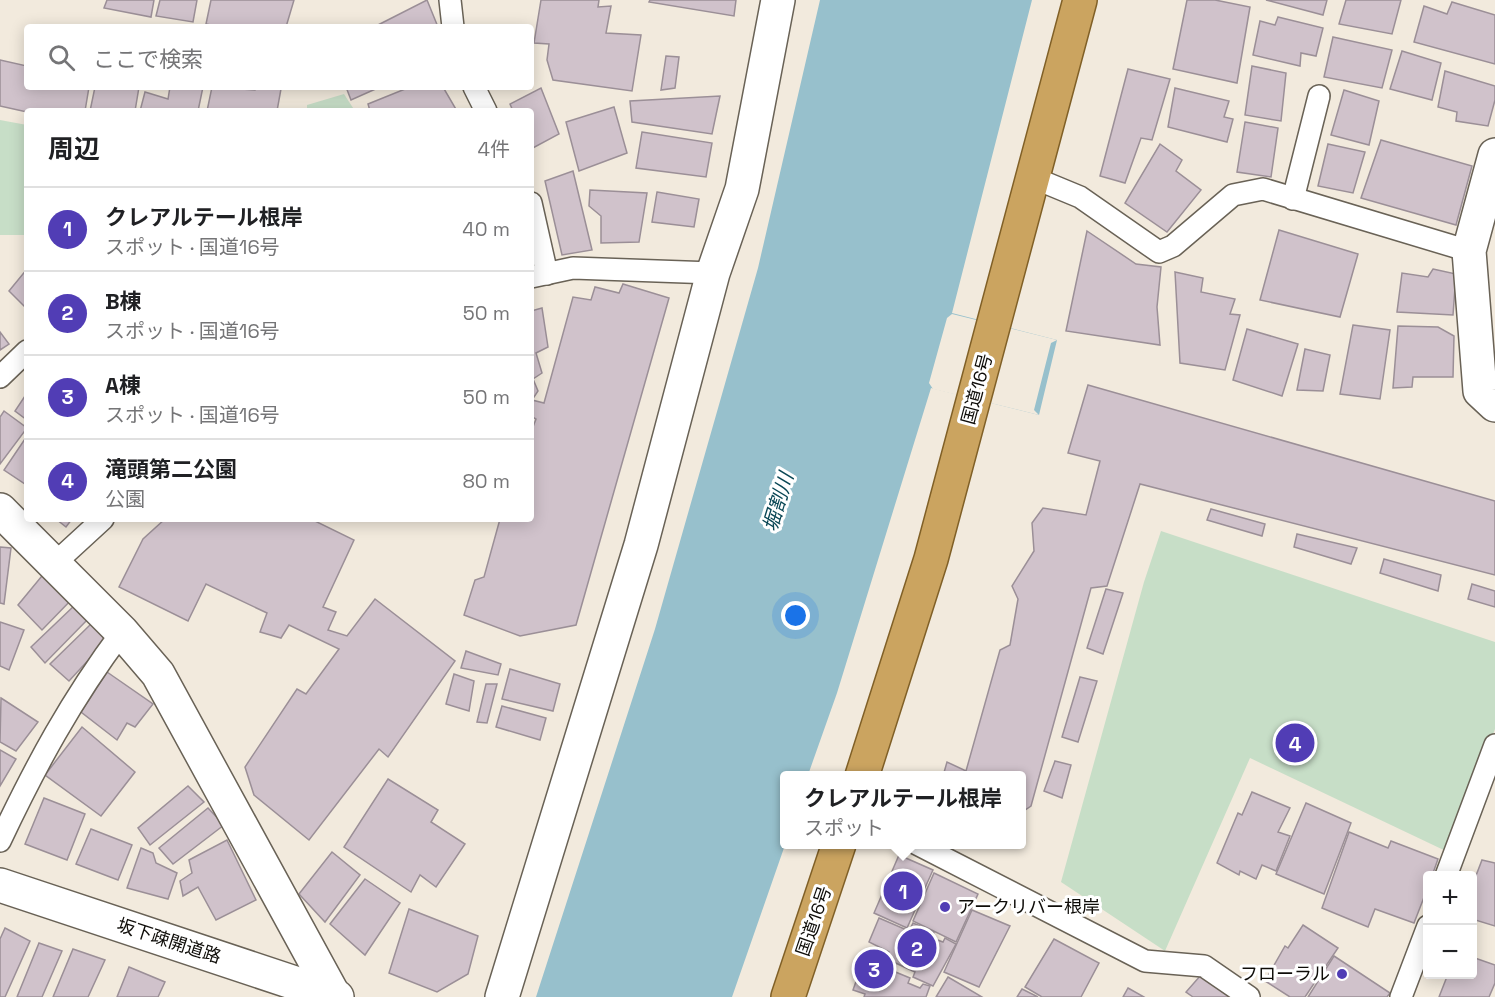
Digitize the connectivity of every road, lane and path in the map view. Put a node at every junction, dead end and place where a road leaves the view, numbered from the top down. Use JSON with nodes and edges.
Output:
{"nodes":[{"id":1,"x":450,"y":0,"type":"edge"},
{"id":2,"x":778,"y":0,"type":"edge"},
{"id":3,"x":1080,"y":0,"type":"edge"},
{"id":4,"x":453,"y":24,"type":"edge"},
{"id":5,"x":476,"y":90,"type":"edge"},
{"id":6,"x":1319,"y":96,"type":"dead end"},
{"id":7,"x":484,"y":108,"type":"edge"},
{"id":8,"x":1495,"y":155,"type":"edge"},
{"id":9,"x":1034,"y":178,"type":"junction"},
{"id":10,"x":1293,"y":199,"type":"junction"},
{"id":11,"x":534,"y":230,"type":"edge"},
{"id":12,"x":1469,"y":251,"type":"junction"},
{"id":13,"x":713,"y":273,"type":"junction"},
{"id":14,"x":539,"y":275,"type":"edge"},
{"id":15,"x":24,"y":354,"type":"edge"},
{"id":16,"x":0,"y":376,"type":"edge"},
{"id":17,"x":1495,"y":405,"type":"edge"},
{"id":18,"x":0,"y":510,"type":"edge"},
{"id":19,"x":100,"y":522,"type":"edge"},
{"id":20,"x":54,"y":564,"type":"junction"},
{"id":21,"x":122,"y":632,"type":"junction"},
{"id":22,"x":1495,"y":745,"type":"edge"},
{"id":23,"x":864,"y":771,"type":"edge"},
{"id":24,"x":0,"y":841,"type":"edge"},
{"id":25,"x":837,"y":849,"type":"edge"},
{"id":26,"x":927,"y":849,"type":"edge"},
{"id":27,"x":1448,"y":871,"type":"edge"},
{"id":28,"x":0,"y":885,"type":"edge"},
{"id":29,"x":1423,"y":939,"type":"edge"},
{"id":30,"x":336,"y":996,"type":"edge"},
{"id":31,"x":502,"y":997,"type":"edge"},
{"id":32,"x":788,"y":997,"type":"edge"},
{"id":33,"x":1249,"y":997,"type":"edge"},
{"id":34,"x":1401,"y":997,"type":"edge"}],
"edges":[{"from":1,"to":4,"type":"lane"},
{"from":2,"to":13,"type":"street"},
{"from":3,"to":9,"type":"highway","name":"国道16号"},
{"from":5,"to":7,"type":"lane"},
{"from":6,"to":10,"type":"lane"},
{"from":8,"to":12,"type":"street"},
{"from":9,"to":10,"type":"lane"},
{"from":9,"to":23,"type":"highway","name":"国道16号"},
{"from":10,"to":12,"type":"lane"},
{"from":11,"to":14,"type":"lane"},
{"from":12,"to":17,"type":"street"},
{"from":13,"to":14,"type":"lane"},
{"from":13,"to":31,"type":"street"},
{"from":15,"to":16,"type":"lane"},
{"from":18,"to":20,"type":"street"},
{"from":19,"to":20,"type":"lane"},
{"from":20,"to":21,"type":"street"},
{"from":21,"to":24,"type":"lane"},
{"from":21,"to":30,"type":"street"},
{"from":22,"to":27,"type":"lane"},
{"from":25,"to":32,"type":"highway","name":"国道16号"},
{"from":26,"to":33,"type":"lane"},
{"from":28,"to":30,"type":"street","name":"坂下疎開道路"},
{"from":29,"to":34,"type":"lane"}]}
